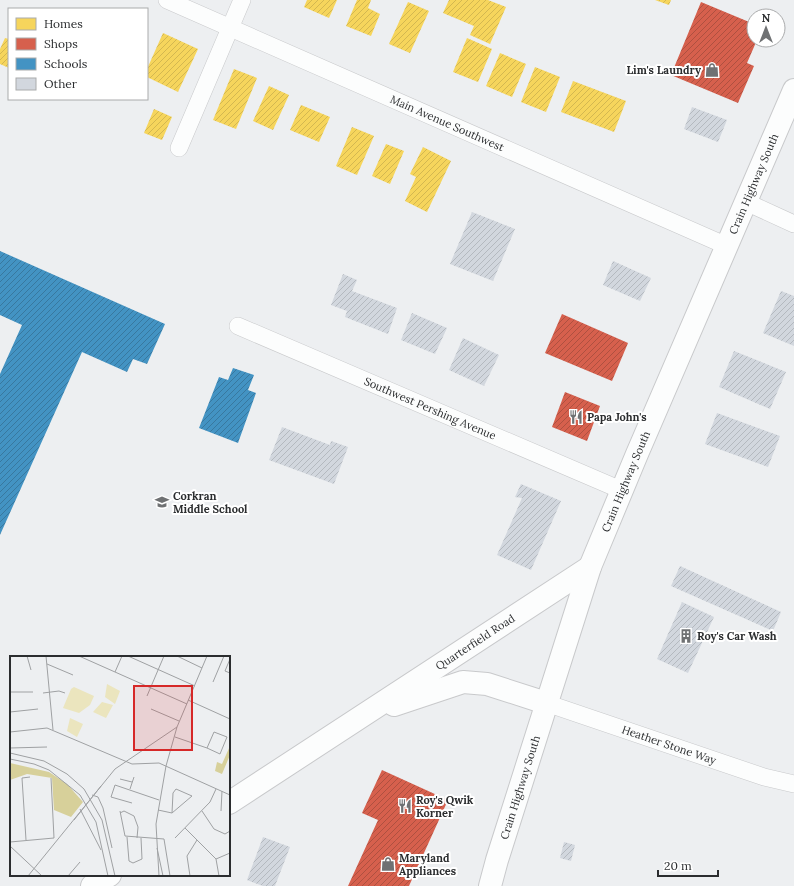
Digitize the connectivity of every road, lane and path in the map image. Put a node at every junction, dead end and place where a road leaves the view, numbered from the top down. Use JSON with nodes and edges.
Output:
{"nodes":[{"id":1,"x":167,"y":0,"type":"edge"},
{"id":2,"x":242,"y":0,"type":"edge"},
{"id":3,"x":230,"y":28,"type":"junction"},
{"id":4,"x":794,"y":90,"type":"edge"},
{"id":5,"x":179,"y":148,"type":"dead end"},
{"id":6,"x":746,"y":202,"type":"junction"},
{"id":7,"x":794,"y":224,"type":"edge"},
{"id":8,"x":726,"y":246,"type":"junction"},
{"id":9,"x":238,"y":326,"type":"dead end"},
{"id":10,"x":621,"y":490,"type":"junction"},
{"id":11,"x":590,"y":567,"type":"junction"},
{"id":12,"x":546,"y":703,"type":"junction"},
{"id":13,"x":360,"y":718,"type":"junction"},
{"id":14,"x":794,"y":784,"type":"edge"},
{"id":15,"x":230,"y":802,"type":"edge"},
{"id":16,"x":108,"y":876,"type":"edge"},
{"id":17,"x":92,"y":886,"type":"edge"},
{"id":18,"x":490,"y":886,"type":"edge"}],
"edges":[{"from":1,"to":3,"type":"street","name":"Main Avenue Southwest"},
{"from":2,"to":3,"type":"street"},
{"from":3,"to":5,"type":"street"},
{"from":3,"to":8,"type":"street","name":"Main Avenue Southwest"},
{"from":4,"to":6,"type":"main road","name":"Crain Highway South"},
{"from":6,"to":7,"type":"street"},
{"from":6,"to":8,"type":"main road","name":"Crain Highway South"},
{"from":8,"to":10,"type":"main road","name":"Crain Highway South"},
{"from":9,"to":10,"type":"street","name":"Southwest Pershing Avenue"},
{"from":10,"to":11,"type":"main road","name":"Crain Highway South"},
{"from":11,"to":12,"type":"main road","name":"Crain Highway South"},
{"from":11,"to":13,"type":"main road","name":"Quarterfield Road"},
{"from":12,"to":13,"type":"main road","name":"Quarterfield Road"},
{"from":12,"to":14,"type":"street","name":"Heather Stone Way"},
{"from":12,"to":18,"type":"main road","name":"Crain Highway South"},
{"from":13,"to":15,"type":"main road","name":"Quarterfield Road"},
{"from":16,"to":17,"type":"main road"}]}
